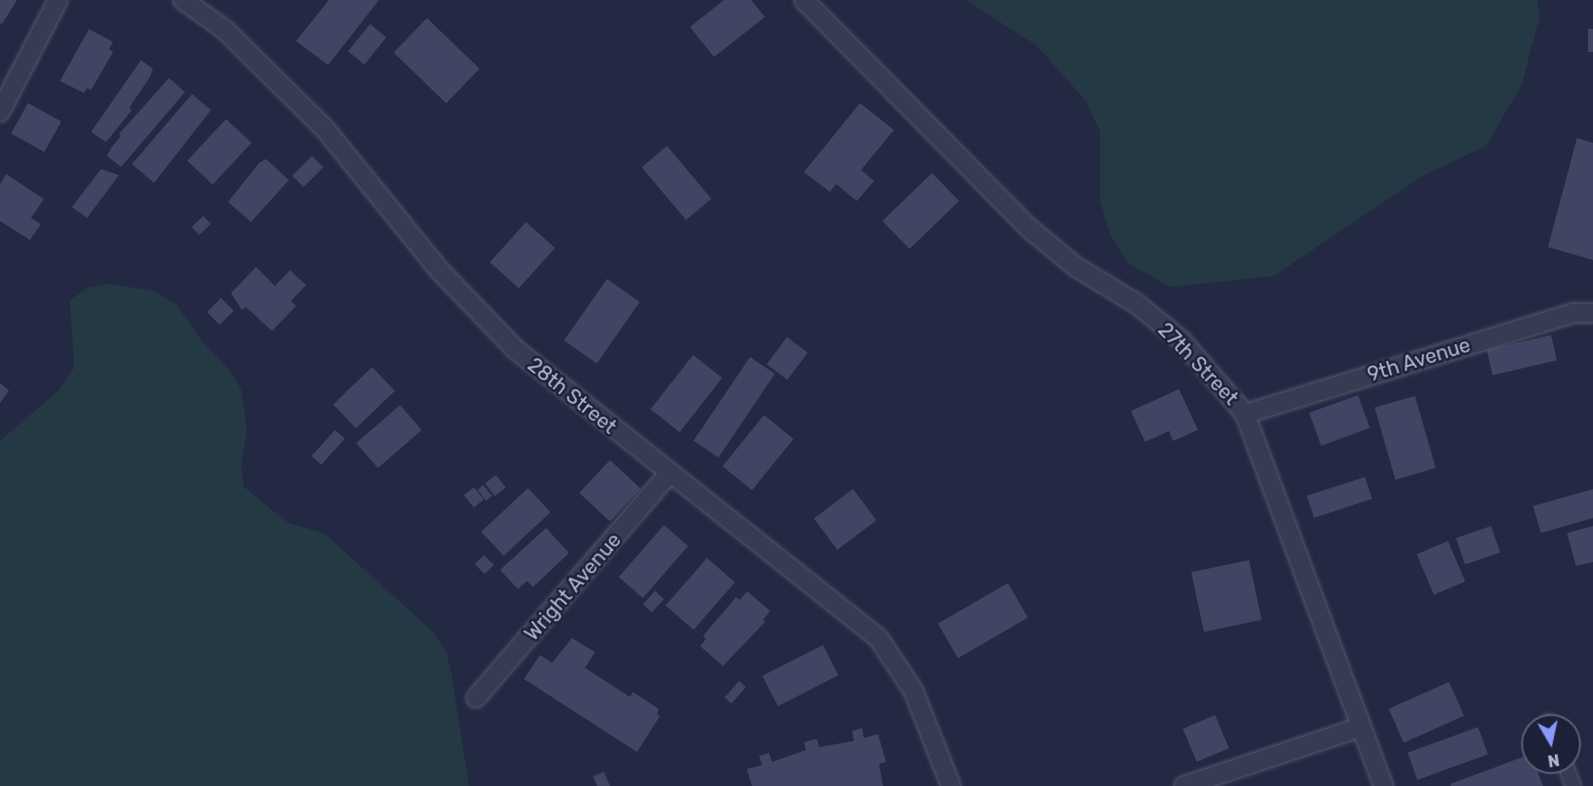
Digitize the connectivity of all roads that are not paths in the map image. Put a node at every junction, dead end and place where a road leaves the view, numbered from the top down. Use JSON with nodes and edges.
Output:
{"nodes":[{"id":1,"x":58,"y":0,"type":"edge"},
{"id":2,"x":183,"y":0,"type":"edge"},
{"id":3,"x":804,"y":0,"type":"edge"},
{"id":4,"x":0,"y":112,"type":"edge"},
{"id":5,"x":1593,"y":313,"type":"edge"},
{"id":6,"x":1245,"y":414,"type":"junction"},
{"id":7,"x":669,"y":474,"type":"junction"},
{"id":8,"x":476,"y":698,"type":"dead end"},
{"id":9,"x":1361,"y":727,"type":"junction"},
{"id":10,"x":951,"y":786,"type":"edge"},
{"id":11,"x":1184,"y":786,"type":"edge"},
{"id":12,"x":1383,"y":786,"type":"edge"}],
"edges":[{"from":1,"to":4,"type":"street"},
{"from":2,"to":7,"type":"street","name":"28th Street"},
{"from":3,"to":6,"type":"street","name":"27th Street"},
{"from":5,"to":6,"type":"street","name":"9th Avenue"},
{"from":6,"to":9,"type":"street","name":"27th Street"},
{"from":7,"to":8,"type":"street","name":"Wright Avenue"},
{"from":7,"to":10,"type":"street","name":"28th Street"},
{"from":9,"to":11,"type":"street"},
{"from":9,"to":12,"type":"street","name":"27th Street"}]}
